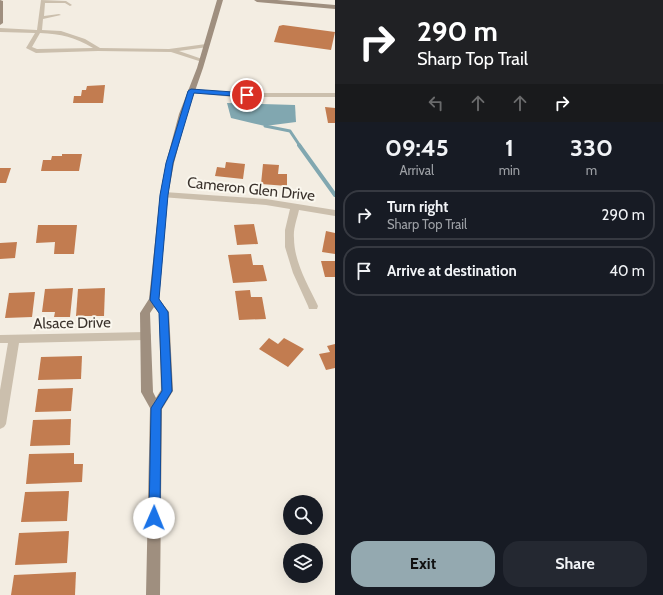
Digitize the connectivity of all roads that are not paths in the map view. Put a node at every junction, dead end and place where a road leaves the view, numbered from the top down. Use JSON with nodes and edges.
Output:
{"nodes":[{"id":1,"x":43,"y":0,"type":"edge"},
{"id":2,"x":220,"y":0,"type":"edge"},
{"id":3,"x":257,"y":0,"type":"edge"},
{"id":4,"x":0,"y":1,"type":"edge"},
{"id":5,"x":70,"y":5,"type":"dead end"},
{"id":6,"x":335,"y":7,"type":"edge"},
{"id":7,"x":60,"y":15,"type":"dead end"},
{"id":8,"x":41,"y":18,"type":"junction"},
{"id":9,"x":0,"y":23,"type":"edge"},
{"id":10,"x":0,"y":30,"type":"edge"},
{"id":11,"x":39,"y":31,"type":"junction"},
{"id":12,"x":206,"y":46,"type":"junction"},
{"id":13,"x":99,"y":50,"type":"junction"},
{"id":14,"x":169,"y":51,"type":"junction"},
{"id":15,"x":202,"y":60,"type":"junction"},
{"id":16,"x":191,"y":91,"type":"junction"},
{"id":17,"x":335,"y":96,"type":"edge"},
{"id":18,"x":164,"y":195,"type":"junction"},
{"id":19,"x":295,"y":207,"type":"junction"},
{"id":20,"x":335,"y":214,"type":"edge"},
{"id":21,"x":154,"y":300,"type":"junction"},
{"id":22,"x":313,"y":306,"type":"dead end"},
{"id":23,"x":146,"y":336,"type":"junction"},
{"id":24,"x":0,"y":339,"type":"edge"},
{"id":25,"x":14,"y":339,"type":"junction"},
{"id":26,"x":156,"y":408,"type":"junction"},
{"id":27,"x":0,"y":424,"type":"edge"},
{"id":28,"x":153,"y":595,"type":"edge"}],
"edges":[{"from":1,"to":5,"type":"lane"},
{"from":1,"to":8,"type":"lane"},
{"from":2,"to":12,"type":"main road"},
{"from":3,"to":6,"type":"main road"},
{"from":4,"to":9,"type":"main road"},
{"from":7,"to":8,"type":"lane"},
{"from":8,"to":11,"type":"lane"},
{"from":10,"to":11,"type":"lane"},
{"from":11,"to":13,"type":"lane"},
{"from":11,"to":13,"type":"lane"},
{"from":12,"to":14,"type":"lane"},
{"from":12,"to":15,"type":"main road"},
{"from":13,"to":14,"type":"lane"},
{"from":14,"to":15,"type":"lane"},
{"from":15,"to":16,"type":"main road"},
{"from":16,"to":17,"type":"street"},
{"from":16,"to":18,"type":"main road"},
{"from":18,"to":19,"type":"street","name":"Cameron Glen Drive"},
{"from":18,"to":21,"type":"main road"},
{"from":19,"to":20,"type":"street","name":"Cameron Glen Drive"},
{"from":19,"to":22,"type":"street"},
{"from":21,"to":23,"type":"main road"},
{"from":21,"to":26,"type":"main road"},
{"from":23,"to":25,"type":"street","name":"Alsace Drive"},
{"from":23,"to":26,"type":"main road"},
{"from":24,"to":25,"type":"street","name":"Alsace Drive"},
{"from":25,"to":27,"type":"street"},
{"from":26,"to":28,"type":"main road"}]}
